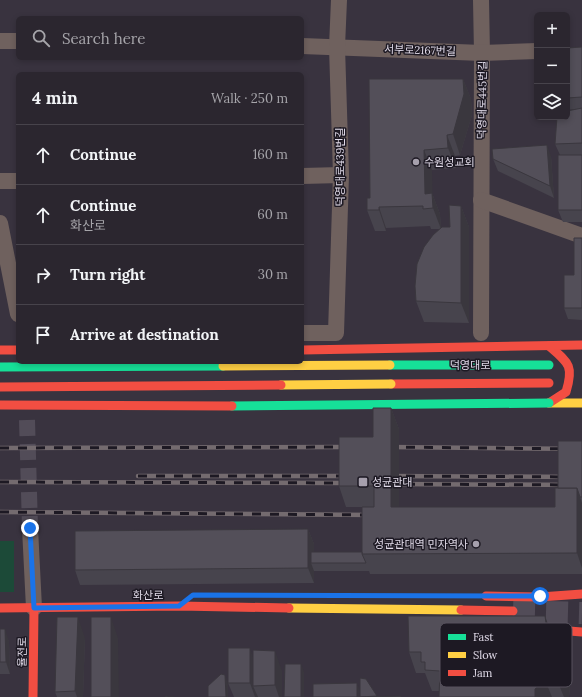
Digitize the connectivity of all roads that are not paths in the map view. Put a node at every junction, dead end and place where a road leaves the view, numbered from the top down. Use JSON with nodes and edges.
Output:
{"nodes":[{"id":1,"x":339,"y":0,"type":"edge"},
{"id":2,"x":481,"y":0,"type":"edge"},
{"id":3,"x":0,"y":41,"type":"edge"},
{"id":4,"x":16,"y":41,"type":"edge"},
{"id":5,"x":304,"y":46,"type":"edge"},
{"id":6,"x":337,"y":47,"type":"junction"},
{"id":7,"x":534,"y":51,"type":"edge"},
{"id":8,"x":482,"y":53,"type":"junction"},
{"id":9,"x":341,"y":175,"type":"junction"},
{"id":10,"x":304,"y":176,"type":"edge"},
{"id":11,"x":0,"y":181,"type":"edge"},
{"id":12,"x":16,"y":181,"type":"edge"},
{"id":13,"x":481,"y":200,"type":"junction"},
{"id":14,"x":0,"y":223,"type":"edge"},
{"id":15,"x":582,"y":236,"type":"edge"},
{"id":16,"x":16,"y":304,"type":"edge"},
{"id":17,"x":304,"y":333,"type":"edge"},
{"id":18,"x":481,"y":333,"type":"dead end"},
{"id":19,"x":582,"y":345,"type":"edge"},
{"id":20,"x":549,"y":346,"type":"junction"},
{"id":21,"x":0,"y":350,"type":"edge"},
{"id":22,"x":16,"y":350,"type":"edge"},
{"id":23,"x":304,"y":350,"type":"edge"},
{"id":24,"x":24,"y":364,"type":"edge"},
{"id":25,"x":549,"y":365,"type":"dead end"},
{"id":26,"x":0,"y":367,"type":"edge"},
{"id":27,"x":549,"y":382,"type":"dead end"},
{"id":28,"x":0,"y":387,"type":"edge"},
{"id":29,"x":549,"y":403,"type":"junction"},
{"id":30,"x":582,"y":403,"type":"edge"},
{"id":31,"x":0,"y":405,"type":"edge"},
{"id":32,"x":27,"y":420,"type":"tunnel mouth"},
{"id":33,"x":30,"y":528,"type":"tunnel mouth"},
{"id":34,"x":582,"y":594,"type":"edge"},
{"id":35,"x":193,"y":595,"type":"dead end"},
{"id":36,"x":477,"y":596,"type":"dead end"},
{"id":37,"x":540,"y":596,"type":"junction"},
{"id":38,"x":552,"y":605,"type":"dead end"},
{"id":39,"x":179,"y":606,"type":"junction"},
{"id":40,"x":0,"y":608,"type":"edge"},
{"id":41,"x":34,"y":608,"type":"junction"},
{"id":42,"x":513,"y":611,"type":"tunnel mouth"},
{"id":43,"x":188,"y":615,"type":"dead end"},
{"id":44,"x":551,"y":619,"type":"dead end"},
{"id":45,"x":543,"y":623,"type":"edge"},
{"id":46,"x":572,"y":631,"type":"edge"},
{"id":47,"x":582,"y":632,"type":"edge"},
{"id":48,"x":33,"y":697,"type":"edge"}],
"edges":[{"from":1,"to":6,"type":"street","name":"덕영대로439번길"},
{"from":2,"to":8,"type":"street","name":"덕영대로445번길"},
{"from":3,"to":4,"type":"street"},
{"from":5,"to":6,"type":"street","name":"서부로2167번길"},
{"from":6,"to":8,"type":"street","name":"서부로2167번길"},
{"from":6,"to":9,"type":"street","name":"덕영대로439번길"},
{"from":7,"to":8,"type":"street","name":"서부로2167번길"},
{"from":8,"to":13,"type":"street","name":"덕영대로445번길"},
{"from":9,"to":10,"type":"street"},
{"from":9,"to":17,"type":"street","name":"덕영대로439번길"},
{"from":11,"to":12,"type":"street"},
{"from":13,"to":15,"type":"street"},
{"from":13,"to":18,"type":"street","name":"덕영대로445번길"},
{"from":14,"to":16,"type":"street"},
{"from":19,"to":20,"type":"street"},
{"from":20,"to":23,"type":"street"},
{"from":20,"to":29,"type":"street"},
{"from":21,"to":22,"type":"street"},
{"from":24,"to":32,"type":"street"},
{"from":25,"to":26,"type":"street","name":"덕영대로","bridge":true},
{"from":27,"to":28,"type":"street","name":"덕영대로","bridge":true},
{"from":29,"to":30,"type":"street"},
{"from":29,"to":31,"type":"street","bridge":true},
{"from":33,"to":41,"type":"street"},
{"from":34,"to":37,"type":"street"},
{"from":35,"to":39,"type":"street"},
{"from":36,"to":37,"type":"street"},
{"from":37,"to":38,"type":"street"},
{"from":39,"to":41,"type":"street","name":"화산로"},
{"from":39,"to":42,"type":"street","name":"화산로"},
{"from":39,"to":43,"type":"street"},
{"from":40,"to":41,"type":"street","name":"화산로"},
{"from":41,"to":48,"type":"street","name":"율전로"},
{"from":44,"to":45,"type":"street"},
{"from":46,"to":47,"type":"street"}]}
